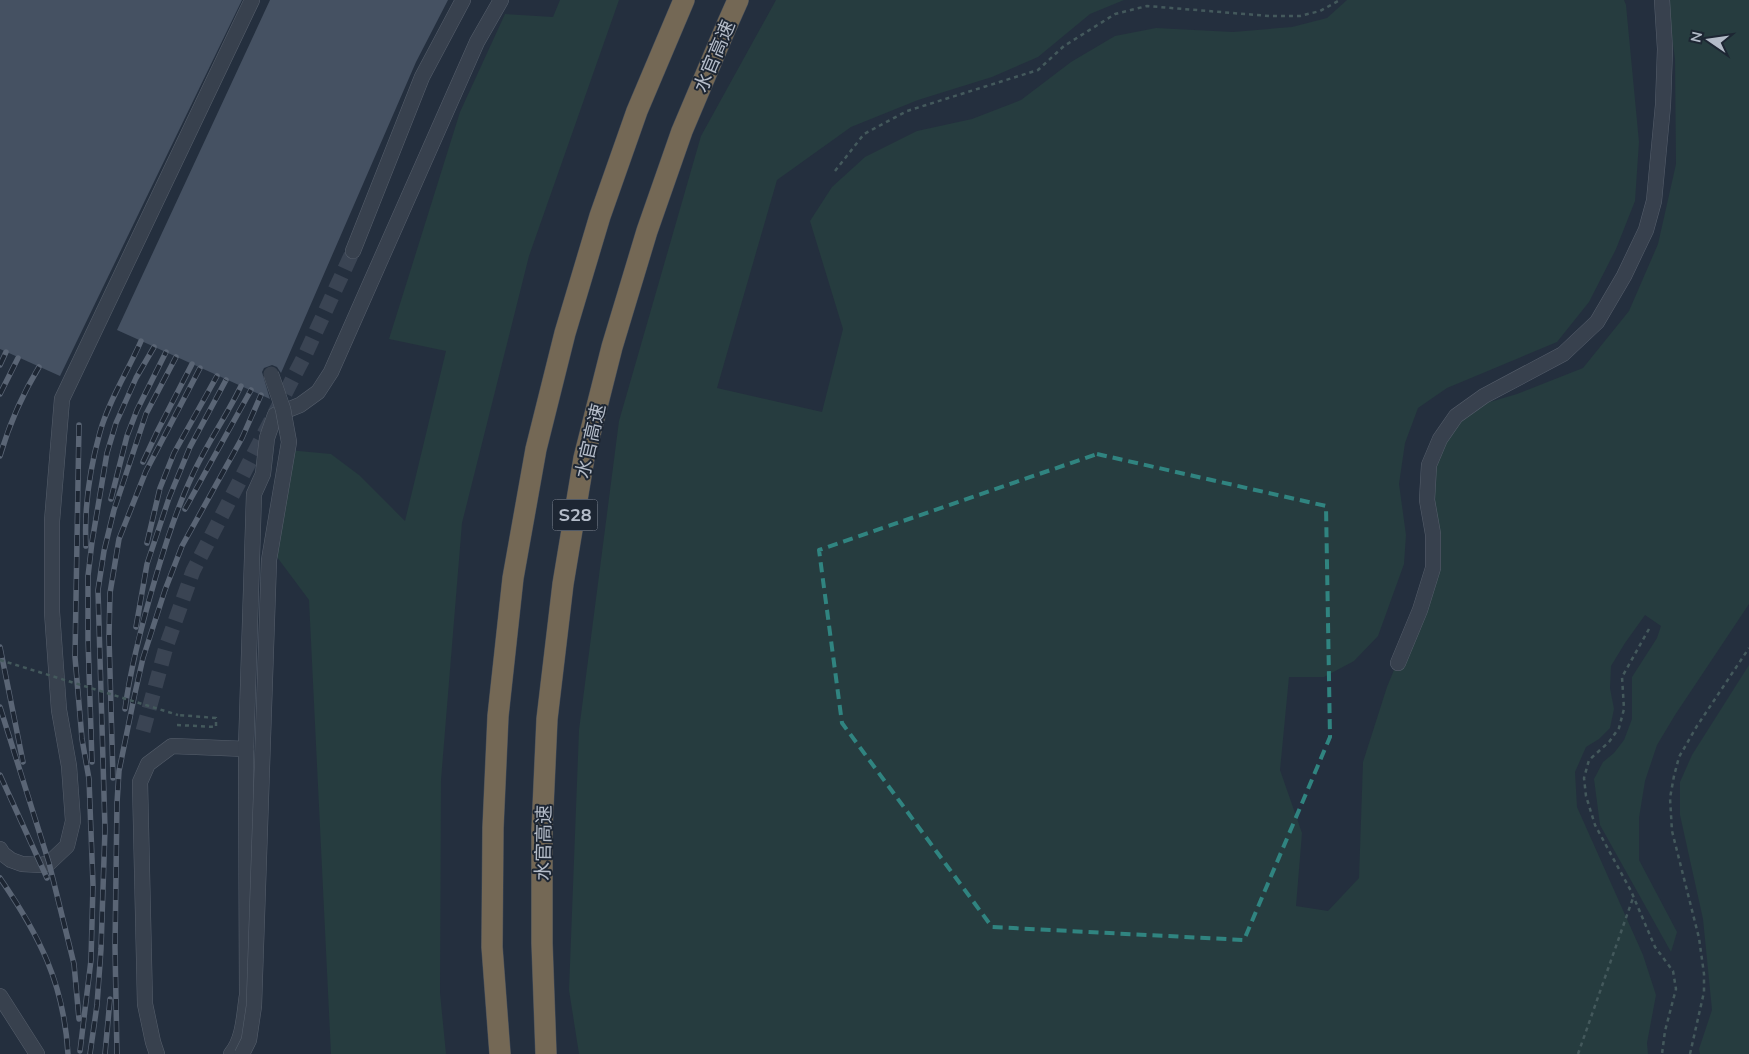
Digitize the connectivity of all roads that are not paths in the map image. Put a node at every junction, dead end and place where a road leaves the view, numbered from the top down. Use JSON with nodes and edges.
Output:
{"nodes":[{"id":1,"x":252,"y":0,"type":"edge"},
{"id":2,"x":463,"y":0,"type":"edge"},
{"id":3,"x":501,"y":0,"type":"edge"},
{"id":4,"x":684,"y":0,"type":"edge"},
{"id":5,"x":738,"y":0,"type":"edge"},
{"id":6,"x":1662,"y":0,"type":"edge"},
{"id":7,"x":353,"y":251,"type":"tunnel mouth"},
{"id":8,"x":270,"y":374,"type":"dead end"},
{"id":9,"x":1398,"y":663,"type":"dead end"},
{"id":10,"x":246,"y":749,"type":"junction"},
{"id":11,"x":0,"y":849,"type":"edge"},
{"id":12,"x":0,"y":996,"type":"edge"},
{"id":13,"x":37,"y":1054,"type":"edge"},
{"id":14,"x":157,"y":1054,"type":"edge"},
{"id":15,"x":231,"y":1054,"type":"edge"},
{"id":16,"x":242,"y":1054,"type":"edge"},
{"id":17,"x":500,"y":1054,"type":"edge"},
{"id":18,"x":546,"y":1054,"type":"edge"}],
"edges":[{"from":1,"to":11,"type":"lane"},
{"from":2,"to":7,"type":"lane"},
{"from":3,"to":10,"type":"lane"},
{"from":4,"to":17,"type":"highway","number":"S28"},
{"from":5,"to":18,"type":"highway","name":"水官高速","number":"S28"},
{"from":6,"to":9,"type":"lane"},
{"from":8,"to":16,"type":"lane","bridge":true},
{"from":10,"to":14,"type":"lane"},
{"from":10,"to":15,"type":"lane"},
{"from":12,"to":13,"type":"lane"}]}
